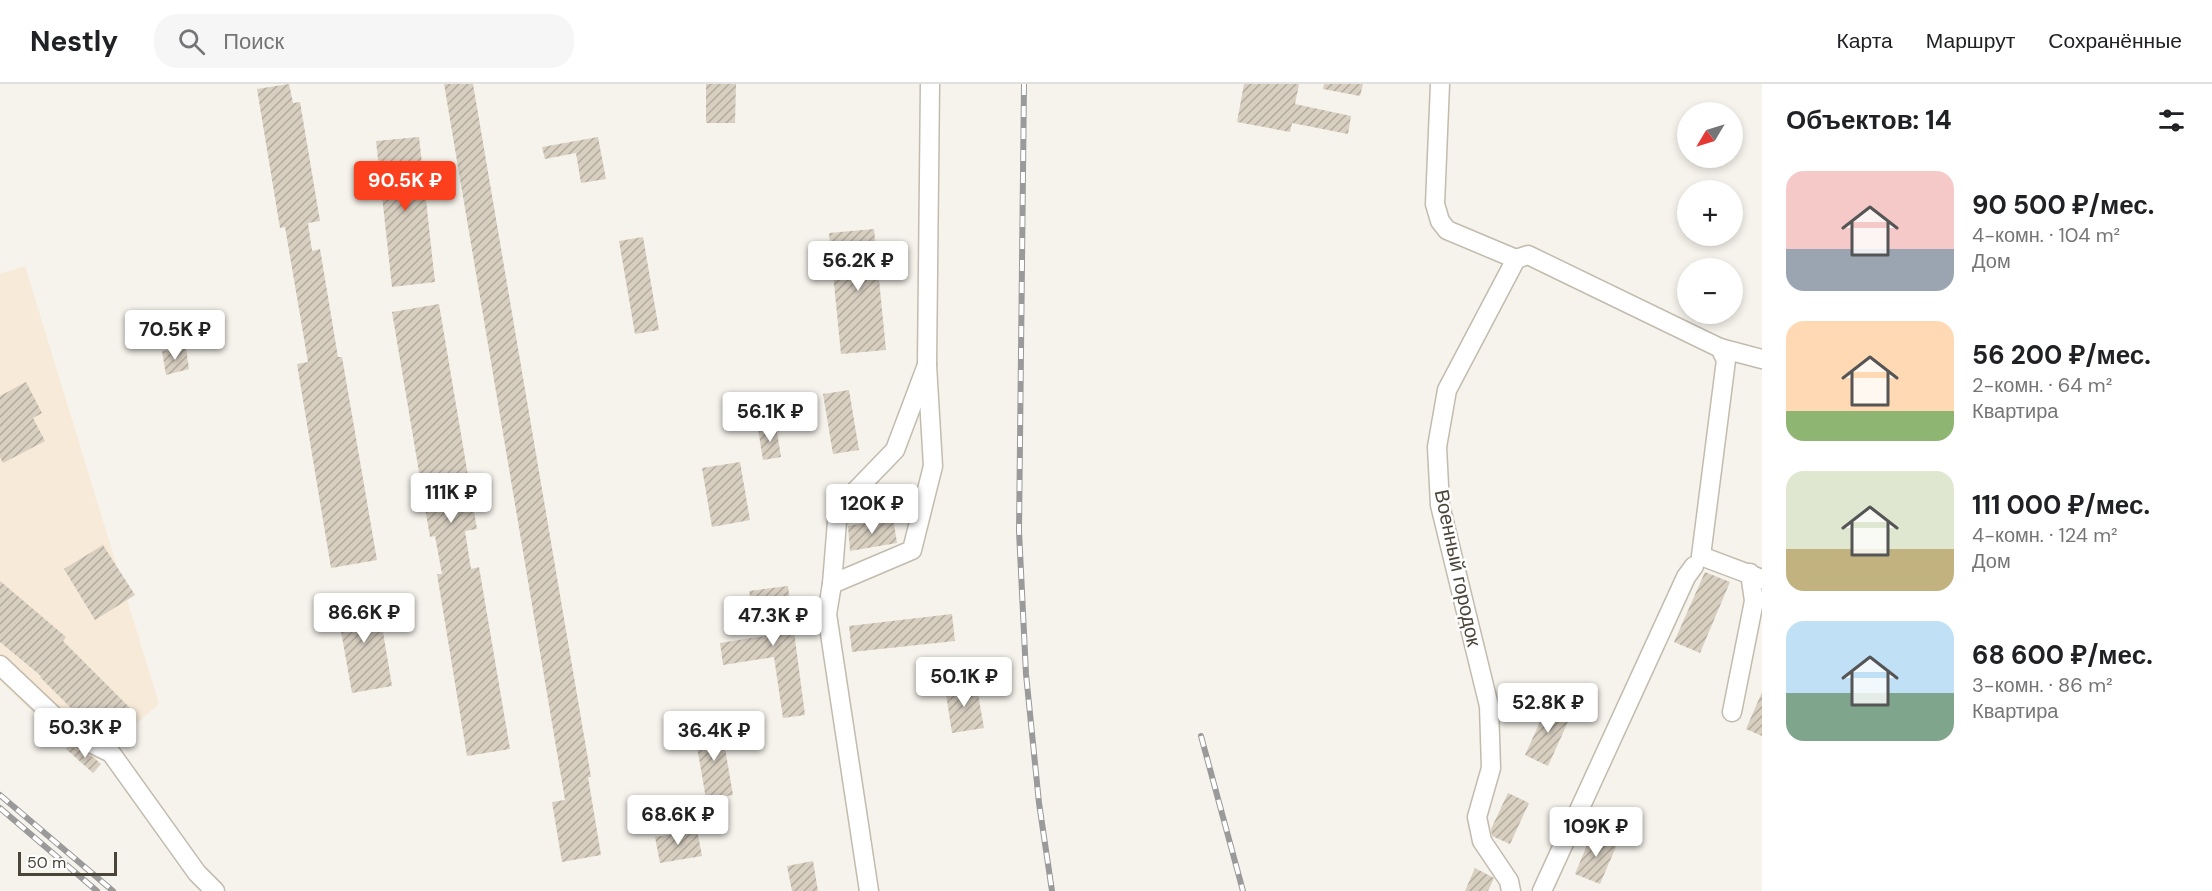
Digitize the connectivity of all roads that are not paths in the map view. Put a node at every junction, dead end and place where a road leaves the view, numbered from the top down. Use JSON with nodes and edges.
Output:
{"nodes":[{"id":1,"x":930,"y":84,"type":"edge"},
{"id":2,"x":1440,"y":84,"type":"edge"},
{"id":3,"x":1516,"y":259,"type":"junction"},
{"id":4,"x":1720,"y":348,"type":"junction"},
{"id":5,"x":1762,"y":360,"type":"edge"},
{"id":6,"x":927,"y":365,"type":"junction"},
{"id":7,"x":1694,"y":566,"type":"dead end"},
{"id":8,"x":1756,"y":576,"type":"edge"},
{"id":9,"x":832,"y":584,"type":"junction"},
{"id":10,"x":0,"y":665,"type":"edge"},
{"id":11,"x":1732,"y":712,"type":"dead end"},
{"id":12,"x":215,"y":891,"type":"edge"},
{"id":13,"x":869,"y":891,"type":"edge"},
{"id":14,"x":1511,"y":891,"type":"edge"},
{"id":15,"x":1542,"y":891,"type":"edge"}],
"edges":[{"from":1,"to":6,"type":"street"},
{"from":2,"to":3,"type":"street"},
{"from":3,"to":4,"type":"street"},
{"from":3,"to":14,"type":"street","name":"Военный городок"},
{"from":4,"to":5,"type":"street"},
{"from":4,"to":8,"type":"street"},
{"from":6,"to":9,"type":"street"},
{"from":6,"to":9,"type":"street"},
{"from":7,"to":15,"type":"street"},
{"from":8,"to":11,"type":"street"},
{"from":9,"to":13,"type":"street"},
{"from":10,"to":12,"type":"street"}]}
